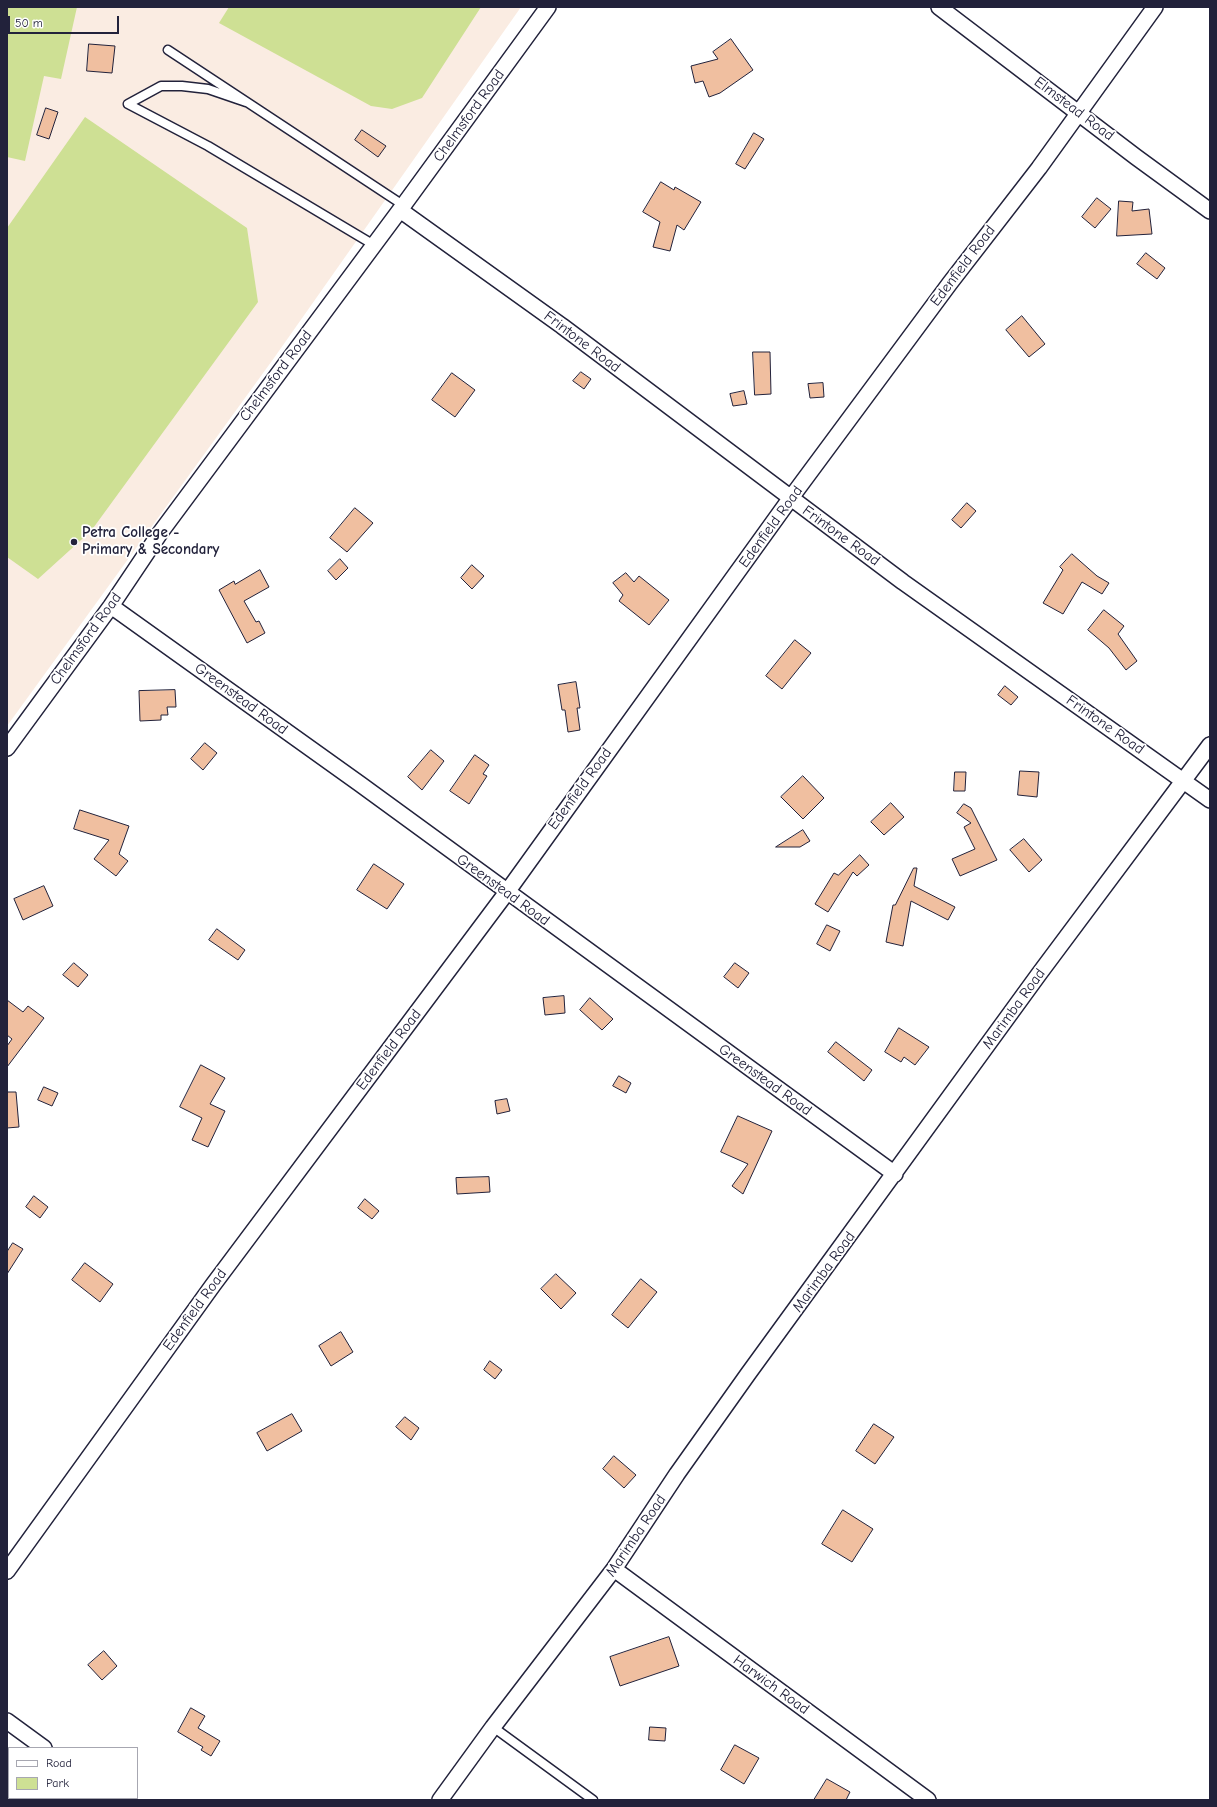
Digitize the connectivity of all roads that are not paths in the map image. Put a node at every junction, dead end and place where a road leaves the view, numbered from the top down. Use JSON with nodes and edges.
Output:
{"nodes":[{"id":1,"x":548,"y":7,"type":"edge"},
{"id":2,"x":939,"y":7,"type":"edge"},
{"id":3,"x":1155,"y":7,"type":"edge"},
{"id":4,"x":168,"y":50,"type":"dead end"},
{"id":5,"x":246,"y":102,"type":"junction"},
{"id":6,"x":1078,"y":112,"type":"junction"},
{"id":7,"x":402,"y":207,"type":"junction"},
{"id":8,"x":1210,"y":211,"type":"edge"},
{"id":9,"x":374,"y":245,"type":"junction"},
{"id":10,"x":790,"y":499,"type":"junction"},
{"id":11,"x":111,"y":606,"type":"junction"},
{"id":12,"x":1210,"y":745,"type":"edge"},
{"id":13,"x":7,"y":748,"type":"edge"},
{"id":14,"x":1183,"y":781,"type":"junction"},
{"id":15,"x":1210,"y":800,"type":"edge"},
{"id":16,"x":506,"y":892,"type":"junction"},
{"id":17,"x":895,"y":1174,"type":"junction"},
{"id":18,"x":614,"y":1569,"type":"junction"},
{"id":19,"x":7,"y":1571,"type":"edge"},
{"id":20,"x":7,"y":1721,"type":"edge"},
{"id":21,"x":493,"y":1727,"type":"junction"},
{"id":22,"x":43,"y":1747,"type":"edge"},
{"id":23,"x":440,"y":1800,"type":"edge"},
{"id":24,"x":593,"y":1800,"type":"edge"},
{"id":25,"x":928,"y":1800,"type":"edge"}],
"edges":[{"from":1,"to":7,"type":"street","name":"Chelmsford Road"},
{"from":2,"to":6,"type":"street","name":"Elmstead Road"},
{"from":3,"to":6,"type":"street","name":"Edenfield Road"},
{"from":4,"to":5,"type":"lane"},
{"from":5,"to":7,"type":"lane"},
{"from":5,"to":9,"type":"lane"},
{"from":6,"to":8,"type":"street","name":"Elmstead Road"},
{"from":6,"to":10,"type":"street","name":"Edenfield Road"},
{"from":7,"to":9,"type":"street","name":"Chelmsford Road"},
{"from":7,"to":10,"type":"street","name":"Frintone Road"},
{"from":9,"to":11,"type":"street","name":"Chelmsford Road"},
{"from":10,"to":14,"type":"street","name":"Frintone Road"},
{"from":10,"to":16,"type":"street","name":"Edenfield Road"},
{"from":11,"to":13,"type":"street","name":"Chelmsford Road"},
{"from":11,"to":16,"type":"street","name":"Greenstead Road"},
{"from":12,"to":14,"type":"street","name":"Marimba Road"},
{"from":14,"to":15,"type":"street","name":"Frintone Road"},
{"from":14,"to":17,"type":"street","name":"Marimba Road"},
{"from":16,"to":17,"type":"street","name":"Greenstead Road"},
{"from":16,"to":19,"type":"street","name":"Edenfield Road"},
{"from":17,"to":18,"type":"street","name":"Marimba Road"},
{"from":18,"to":21,"type":"street","name":"Marimba Road"},
{"from":18,"to":25,"type":"street","name":"Harwich Road"},
{"from":20,"to":22,"type":"street"},
{"from":21,"to":23,"type":"street","name":"Marimba Road"},
{"from":21,"to":24,"type":"lane"}]}
